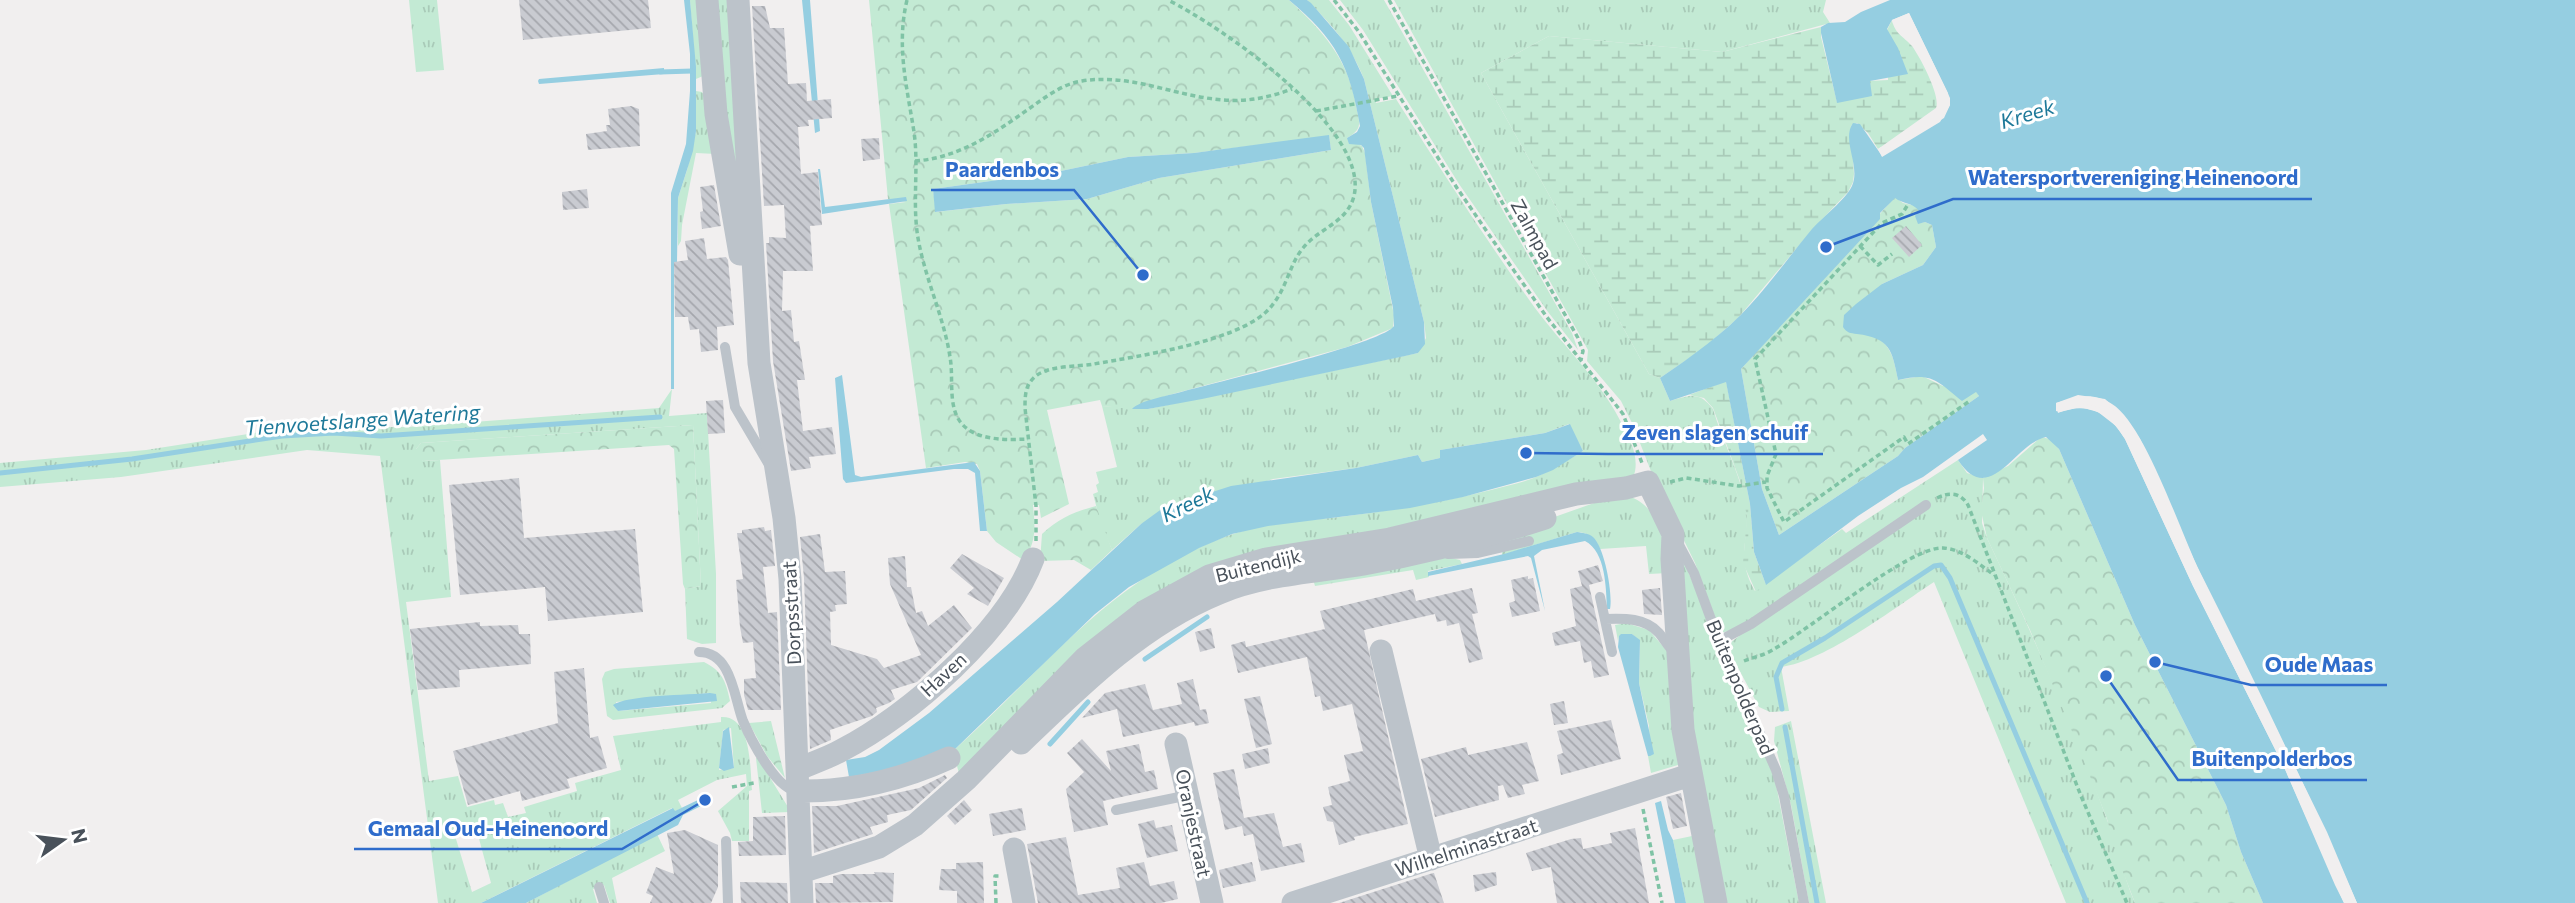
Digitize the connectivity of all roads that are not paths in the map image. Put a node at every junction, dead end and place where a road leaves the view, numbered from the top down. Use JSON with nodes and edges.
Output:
{"nodes":[{"id":1,"x":707,"y":0,"type":"edge"},
{"id":2,"x":738,"y":0,"type":"edge"},
{"id":3,"x":756,"y":325,"type":"junction"},
{"id":4,"x":724,"y":347,"type":"dead end"},
{"id":5,"x":777,"y":476,"type":"junction"},
{"id":6,"x":1648,"y":482,"type":"joint"},
{"id":7,"x":1619,"y":489,"type":"junction"},
{"id":8,"x":1926,"y":505,"type":"road end"},
{"id":9,"x":1673,"y":534,"type":"junction"},
{"id":10,"x":1529,"y":541,"type":"dead end"},
{"id":11,"x":1428,"y":550,"type":"junction"},
{"id":12,"x":1033,"y":559,"type":"road end"},
{"id":13,"x":1600,"y":597,"type":"dead end"},
{"id":14,"x":1605,"y":620,"type":"junction"},
{"id":15,"x":1718,"y":641,"type":"junction"},
{"id":16,"x":1381,"y":651,"type":"dead end"},
{"id":17,"x":699,"y":652,"type":"dead end"},
{"id":18,"x":1612,"y":652,"type":"dead end"},
{"id":19,"x":1678,"y":654,"type":"junction"},
{"id":20,"x":1176,"y":744,"type":"dead end"},
{"id":21,"x":950,"y":758,"type":"dead end"},
{"id":22,"x":822,"y":759,"type":"junction"},
{"id":23,"x":1690,"y":775,"type":"junction"},
{"id":24,"x":798,"y":780,"type":"junction"},
{"id":25,"x":966,"y":780,"type":"junction"},
{"id":26,"x":829,"y":791,"type":"junction"},
{"id":27,"x":1189,"y":795,"type":"junction"},
{"id":28,"x":1116,"y":810,"type":"dead end"},
{"id":29,"x":726,"y":841,"type":"dead end"},
{"id":30,"x":1013,"y":849,"type":"dead end"},
{"id":31,"x":1431,"y":859,"type":"junction"},
{"id":32,"x":801,"y":872,"type":"junction"},
{"id":33,"x":599,"y":887,"type":"dead end"},
{"id":34,"x":604,"y":903,"type":"edge"},
{"id":35,"x":728,"y":903,"type":"edge"},
{"id":36,"x":802,"y":903,"type":"edge"},
{"id":37,"x":1024,"y":903,"type":"edge"},
{"id":38,"x":1212,"y":903,"type":"edge"},
{"id":39,"x":1293,"y":903,"type":"edge"},
{"id":40,"x":1716,"y":903,"type":"edge"},
{"id":41,"x":1804,"y":903,"type":"edge"}],
"edges":[{"from":1,"to":3,"type":"street","name":"Dorpsstraat"},
{"from":2,"to":3,"type":"street","name":"Dorpsstraat"},
{"from":3,"to":5,"type":"street","name":"Dorpsstraat"},
{"from":4,"to":5,"type":"lane"},
{"from":5,"to":24,"type":"street","name":"Dorpsstraat"},
{"from":6,"to":7,"type":"street","name":"Buitendijk"},
{"from":6,"to":9,"type":"street","name":"Buitenpolderpad"},
{"from":7,"to":11,"type":"street","name":"Buitendijk"},
{"from":7,"to":25,"type":"street","name":"Buitendijk"},
{"from":8,"to":15,"type":"lane"},
{"from":9,"to":15,"type":"lane","name":"Buitenpolderpad"},
{"from":9,"to":19,"type":"street"},
{"from":10,"to":11,"type":"lane","name":"Buitendijk"},
{"from":11,"to":25,"type":"street","name":"Buitendijk"},
{"from":12,"to":22,"type":"street","name":"Haven"},
{"from":13,"to":14,"type":"lane"},
{"from":14,"to":18,"type":"lane"},
{"from":14,"to":19,"type":"lane"},
{"from":15,"to":41,"type":"lane","name":"Buitenpolderpad"},
{"from":16,"to":31,"type":"street"},
{"from":17,"to":24,"type":"lane"},
{"from":19,"to":23,"type":"street"},
{"from":20,"to":27,"type":"street","name":"Oranjestraat"},
{"from":21,"to":26,"type":"street"},
{"from":22,"to":24,"type":"street","name":"Haven"},
{"from":22,"to":26,"type":"street"},
{"from":23,"to":31,"type":"street","name":"Wilhelminastraat"},
{"from":23,"to":40,"type":"street"},
{"from":24,"to":26,"type":"street"},
{"from":24,"to":32,"type":"street","name":"Dorpsstraat"},
{"from":25,"to":32,"type":"street","name":"Buitendijk"},
{"from":27,"to":28,"type":"lane"},
{"from":27,"to":38,"type":"street","name":"Oranjestraat"},
{"from":29,"to":35,"type":"lane"},
{"from":30,"to":37,"type":"street"},
{"from":31,"to":39,"type":"street","name":"Wilhelminastraat"},
{"from":32,"to":36,"type":"street","name":"Dorpsstraat"},
{"from":33,"to":34,"type":"lane"}]}
